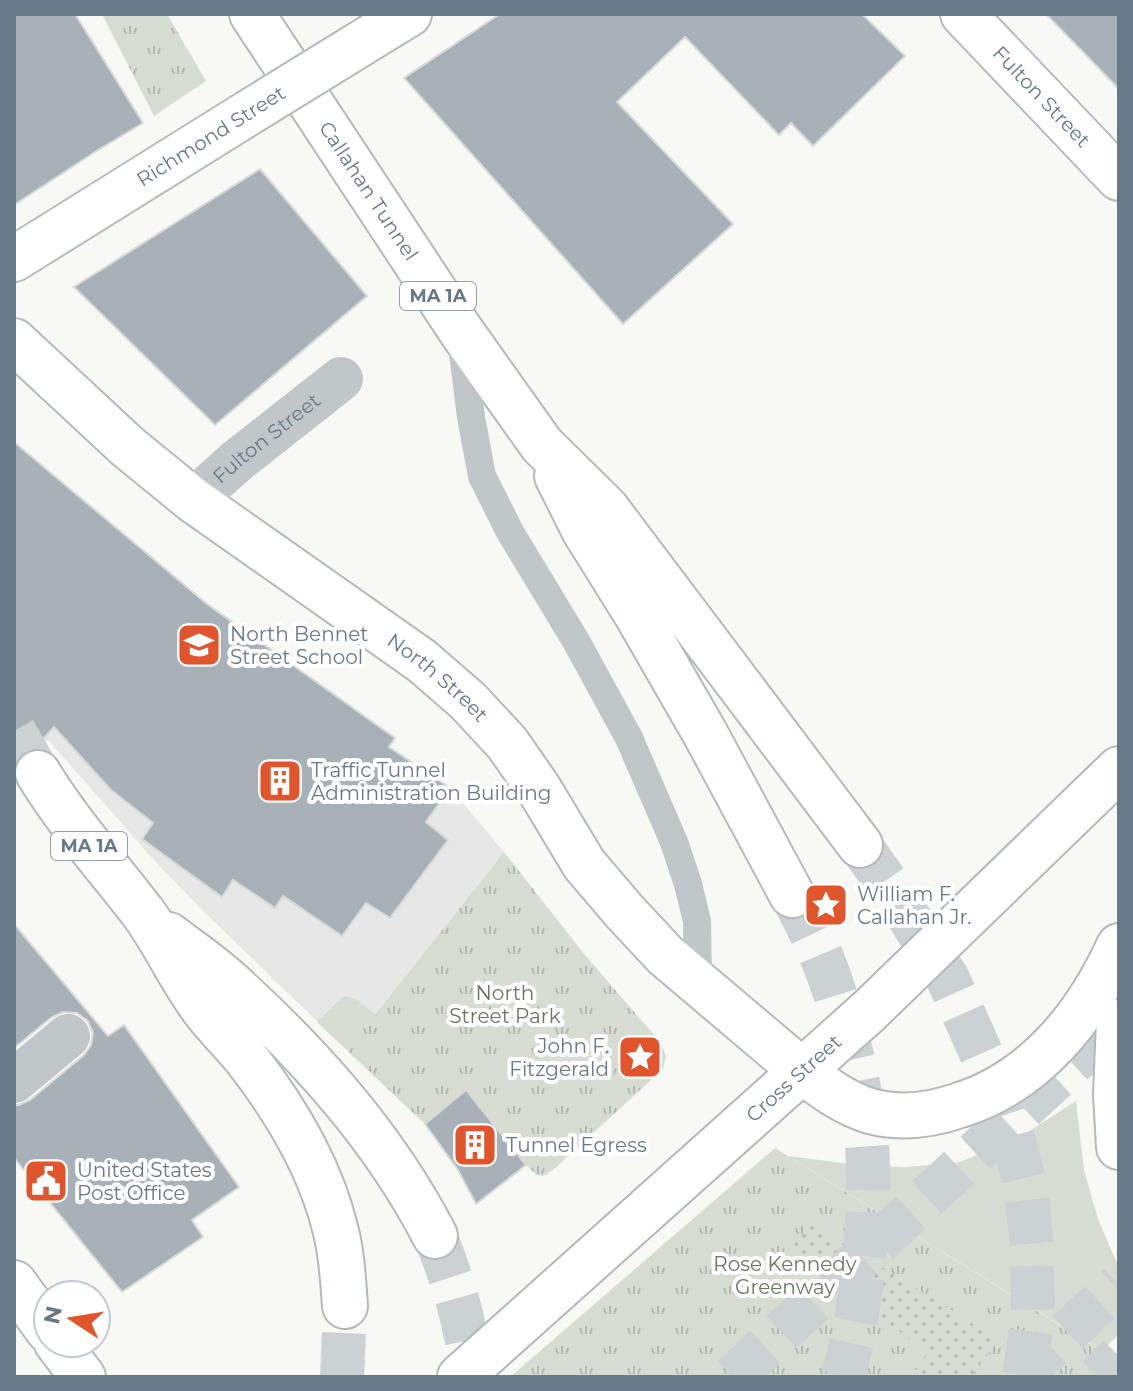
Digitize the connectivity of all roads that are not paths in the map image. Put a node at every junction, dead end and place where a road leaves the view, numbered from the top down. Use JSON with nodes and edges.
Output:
{"nodes":[{"id":1,"x":252,"y":14,"type":"edge"},
{"id":2,"x":409,"y":14,"type":"edge"},
{"id":3,"x":963,"y":14,"type":"edge"},
{"id":4,"x":1119,"y":178,"type":"edge"},
{"id":5,"x":14,"y":259,"type":"edge"},
{"id":6,"x":461,"y":331,"type":"junction"},
{"id":7,"x":14,"y":341,"type":"edge"},
{"id":8,"x":341,"y":379,"type":"dead end"},
{"id":9,"x":542,"y":445,"type":"junction"},
{"id":10,"x":193,"y":500,"type":"junction"},
{"id":11,"x":1119,"y":769,"type":"edge"},
{"id":12,"x":38,"y":773,"type":"tunnel mouth"},
{"id":13,"x":860,"y":845,"type":"tunnel mouth"},
{"id":14,"x":792,"y":895,"type":"tunnel mouth"},
{"id":15,"x":145,"y":916,"type":"junction"},
{"id":16,"x":1119,"y":946,"type":"edge"},
{"id":17,"x":698,"y":984,"type":"junction"},
{"id":18,"x":1119,"y":1022,"type":"edge"},
{"id":19,"x":68,"y":1036,"type":"dead end"},
{"id":20,"x":802,"y":1071,"type":"junction"},
{"id":21,"x":14,"y":1081,"type":"edge"},
{"id":22,"x":1119,"y":1147,"type":"edge"},
{"id":23,"x":435,"y":1236,"type":"tunnel mouth"},
{"id":24,"x":14,"y":1283,"type":"edge"},
{"id":25,"x":345,"y":1306,"type":"tunnel mouth"},
{"id":26,"x":32,"y":1308,"type":"edge"},
{"id":27,"x":69,"y":1359,"type":"edge"},
{"id":28,"x":83,"y":1377,"type":"edge"},
{"id":29,"x":460,"y":1377,"type":"edge"}],
"edges":[{"from":1,"to":6,"type":"main road","name":"Callahan Tunnel","number":"MA 1A"},
{"from":2,"to":5,"type":"main road","name":"Richmond Street","bridge":true},
{"from":3,"to":4,"type":"main road","name":"Fulton Street"},
{"from":6,"to":9,"type":"main road","name":"Callahan Tunnel","number":"MA 1A"},
{"from":6,"to":17,"type":"lane"},
{"from":7,"to":10,"type":"main road","name":"North Street"},
{"from":8,"to":10,"type":"street","name":"Fulton Street"},
{"from":9,"to":13,"type":"main road"},
{"from":9,"to":14,"type":"main road"},
{"from":10,"to":17,"type":"main road","name":"North Street"},
{"from":11,"to":20,"type":"main road","name":"Cross Street"},
{"from":12,"to":15,"type":"main road","number":"MA 1A"},
{"from":15,"to":23,"type":"main road"},
{"from":15,"to":25,"type":"main road"},
{"from":16,"to":20,"type":"main road","name":"North Street"},
{"from":17,"to":20,"type":"main road","name":"North Street"},
{"from":18,"to":22,"type":"main road"},
{"from":19,"to":21,"type":"street"},
{"from":20,"to":29,"type":"main road","name":"Cross Street"},
{"from":24,"to":26,"type":"main road"},
{"from":27,"to":28,"type":"main road"}]}
